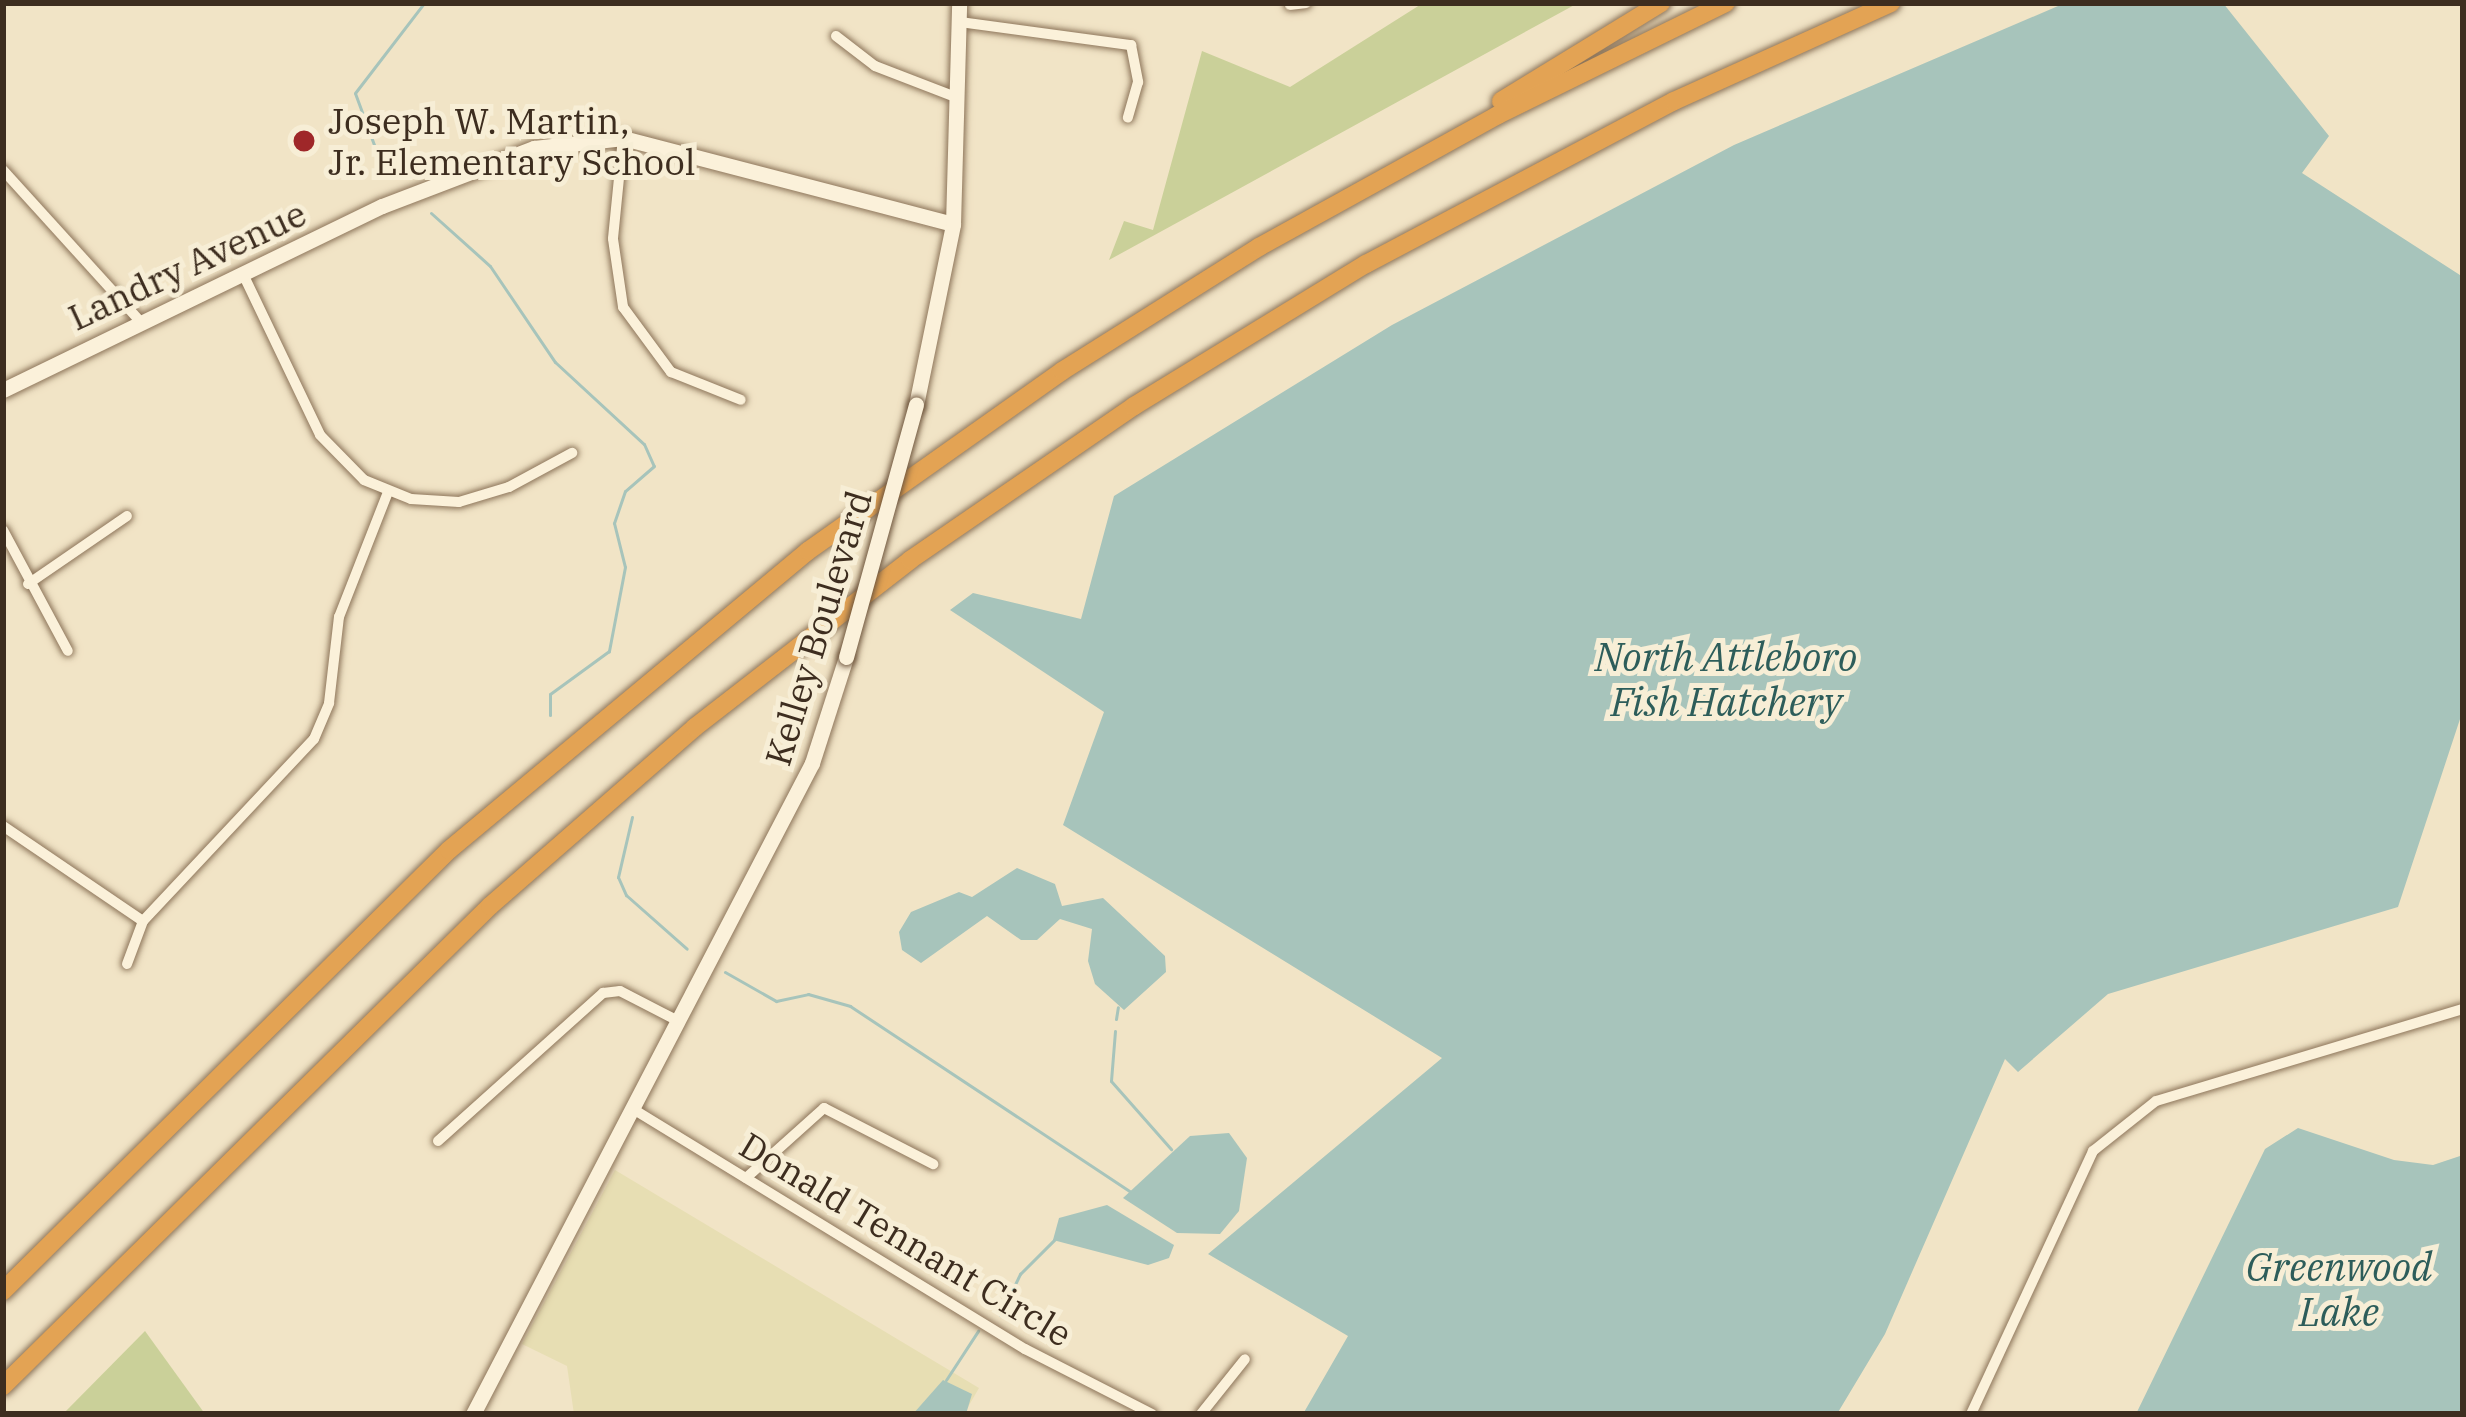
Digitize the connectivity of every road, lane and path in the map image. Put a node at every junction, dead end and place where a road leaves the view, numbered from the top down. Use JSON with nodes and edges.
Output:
{"nodes":[{"id":1,"x":959,"y":3,"type":"edge"},
{"id":2,"x":1306,"y":3,"type":"edge"},
{"id":3,"x":1661,"y":3,"type":"edge"},
{"id":4,"x":1726,"y":3,"type":"edge"},
{"id":5,"x":1892,"y":3,"type":"edge"},
{"id":6,"x":1290,"y":5,"type":"edge"},
{"id":7,"x":959,"y":22,"type":"junction"},
{"id":8,"x":836,"y":36,"type":"dead end"},
{"id":9,"x":958,"y":98,"type":"junction"},
{"id":10,"x":1128,"y":118,"type":"dead end"},
{"id":11,"x":623,"y":138,"type":"junction"},
{"id":12,"x":3,"y":170,"type":"edge"},
{"id":13,"x":1361,"y":188,"type":"junction"},
{"id":14,"x":952,"y":224,"type":"junction"},
{"id":15,"x":243,"y":274,"type":"junction"},
{"id":16,"x":140,"y":321,"type":"junction"},
{"id":17,"x":3,"y":390,"type":"edge"},
{"id":18,"x":741,"y":400,"type":"dead end"},
{"id":19,"x":572,"y":453,"type":"dead end"},
{"id":20,"x":388,"y":492,"type":"junction"},
{"id":21,"x":127,"y":516,"type":"dead end"},
{"id":22,"x":3,"y":530,"type":"edge"},
{"id":23,"x":28,"y":584,"type":"junction"},
{"id":24,"x":68,"y":651,"type":"dead end"},
{"id":25,"x":3,"y":826,"type":"edge"},
{"id":26,"x":143,"y":921,"type":"junction"},
{"id":27,"x":127,"y":964,"type":"dead end"},
{"id":28,"x":2463,"y":1009,"type":"edge"},
{"id":29,"x":678,"y":1021,"type":"junction"},
{"id":30,"x":632,"y":1109,"type":"junction"},
{"id":31,"x":438,"y":1141,"type":"dead end"},
{"id":32,"x":933,"y":1164,"type":"dead end"},
{"id":33,"x":746,"y":1178,"type":"junction"},
{"id":34,"x":3,"y":1292,"type":"edge"},
{"id":35,"x":1245,"y":1360,"type":"dead end"},
{"id":36,"x":3,"y":1386,"type":"edge"},
{"id":37,"x":473,"y":1414,"type":"edge"},
{"id":38,"x":1152,"y":1414,"type":"edge"},
{"id":39,"x":1201,"y":1414,"type":"edge"},
{"id":40,"x":1971,"y":1414,"type":"edge"}],
"edges":[{"from":1,"to":7,"type":"main road","name":"Kelley Boulevard"},
{"from":2,"to":6,"type":"street"},
{"from":3,"to":13,"type":"highway"},
{"from":4,"to":13,"type":"highway"},
{"from":5,"to":36,"type":"highway"},
{"from":7,"to":9,"type":"main road","name":"Kelley Boulevard"},
{"from":7,"to":10,"type":"street"},
{"from":8,"to":9,"type":"street"},
{"from":9,"to":14,"type":"main road","name":"Kelley Boulevard"},
{"from":11,"to":14,"type":"main road","name":"Landry Avenue"},
{"from":11,"to":15,"type":"main road","name":"Landry Avenue"},
{"from":11,"to":18,"type":"street"},
{"from":12,"to":16,"type":"street"},
{"from":13,"to":34,"type":"highway"},
{"from":14,"to":29,"type":"main road","name":"Kelley Boulevard","bridge":true},
{"from":15,"to":16,"type":"main road","name":"Landry Avenue"},
{"from":15,"to":20,"type":"street"},
{"from":16,"to":17,"type":"main road","name":"Landry Avenue"},
{"from":19,"to":20,"type":"street"},
{"from":20,"to":26,"type":"street"},
{"from":21,"to":23,"type":"street"},
{"from":22,"to":23,"type":"street"},
{"from":23,"to":24,"type":"street"},
{"from":25,"to":26,"type":"street"},
{"from":26,"to":27,"type":"street"},
{"from":28,"to":40,"type":"street"},
{"from":29,"to":30,"type":"main road","name":"Kelley Boulevard"},
{"from":29,"to":31,"type":"street"},
{"from":30,"to":33,"type":"street","name":"Donald Tennant Circle"},
{"from":30,"to":37,"type":"main road","name":"Kelley Boulevard"},
{"from":32,"to":33,"type":"street"},
{"from":33,"to":38,"type":"street","name":"Donald Tennant Circle"},
{"from":35,"to":39,"type":"street"}]}
